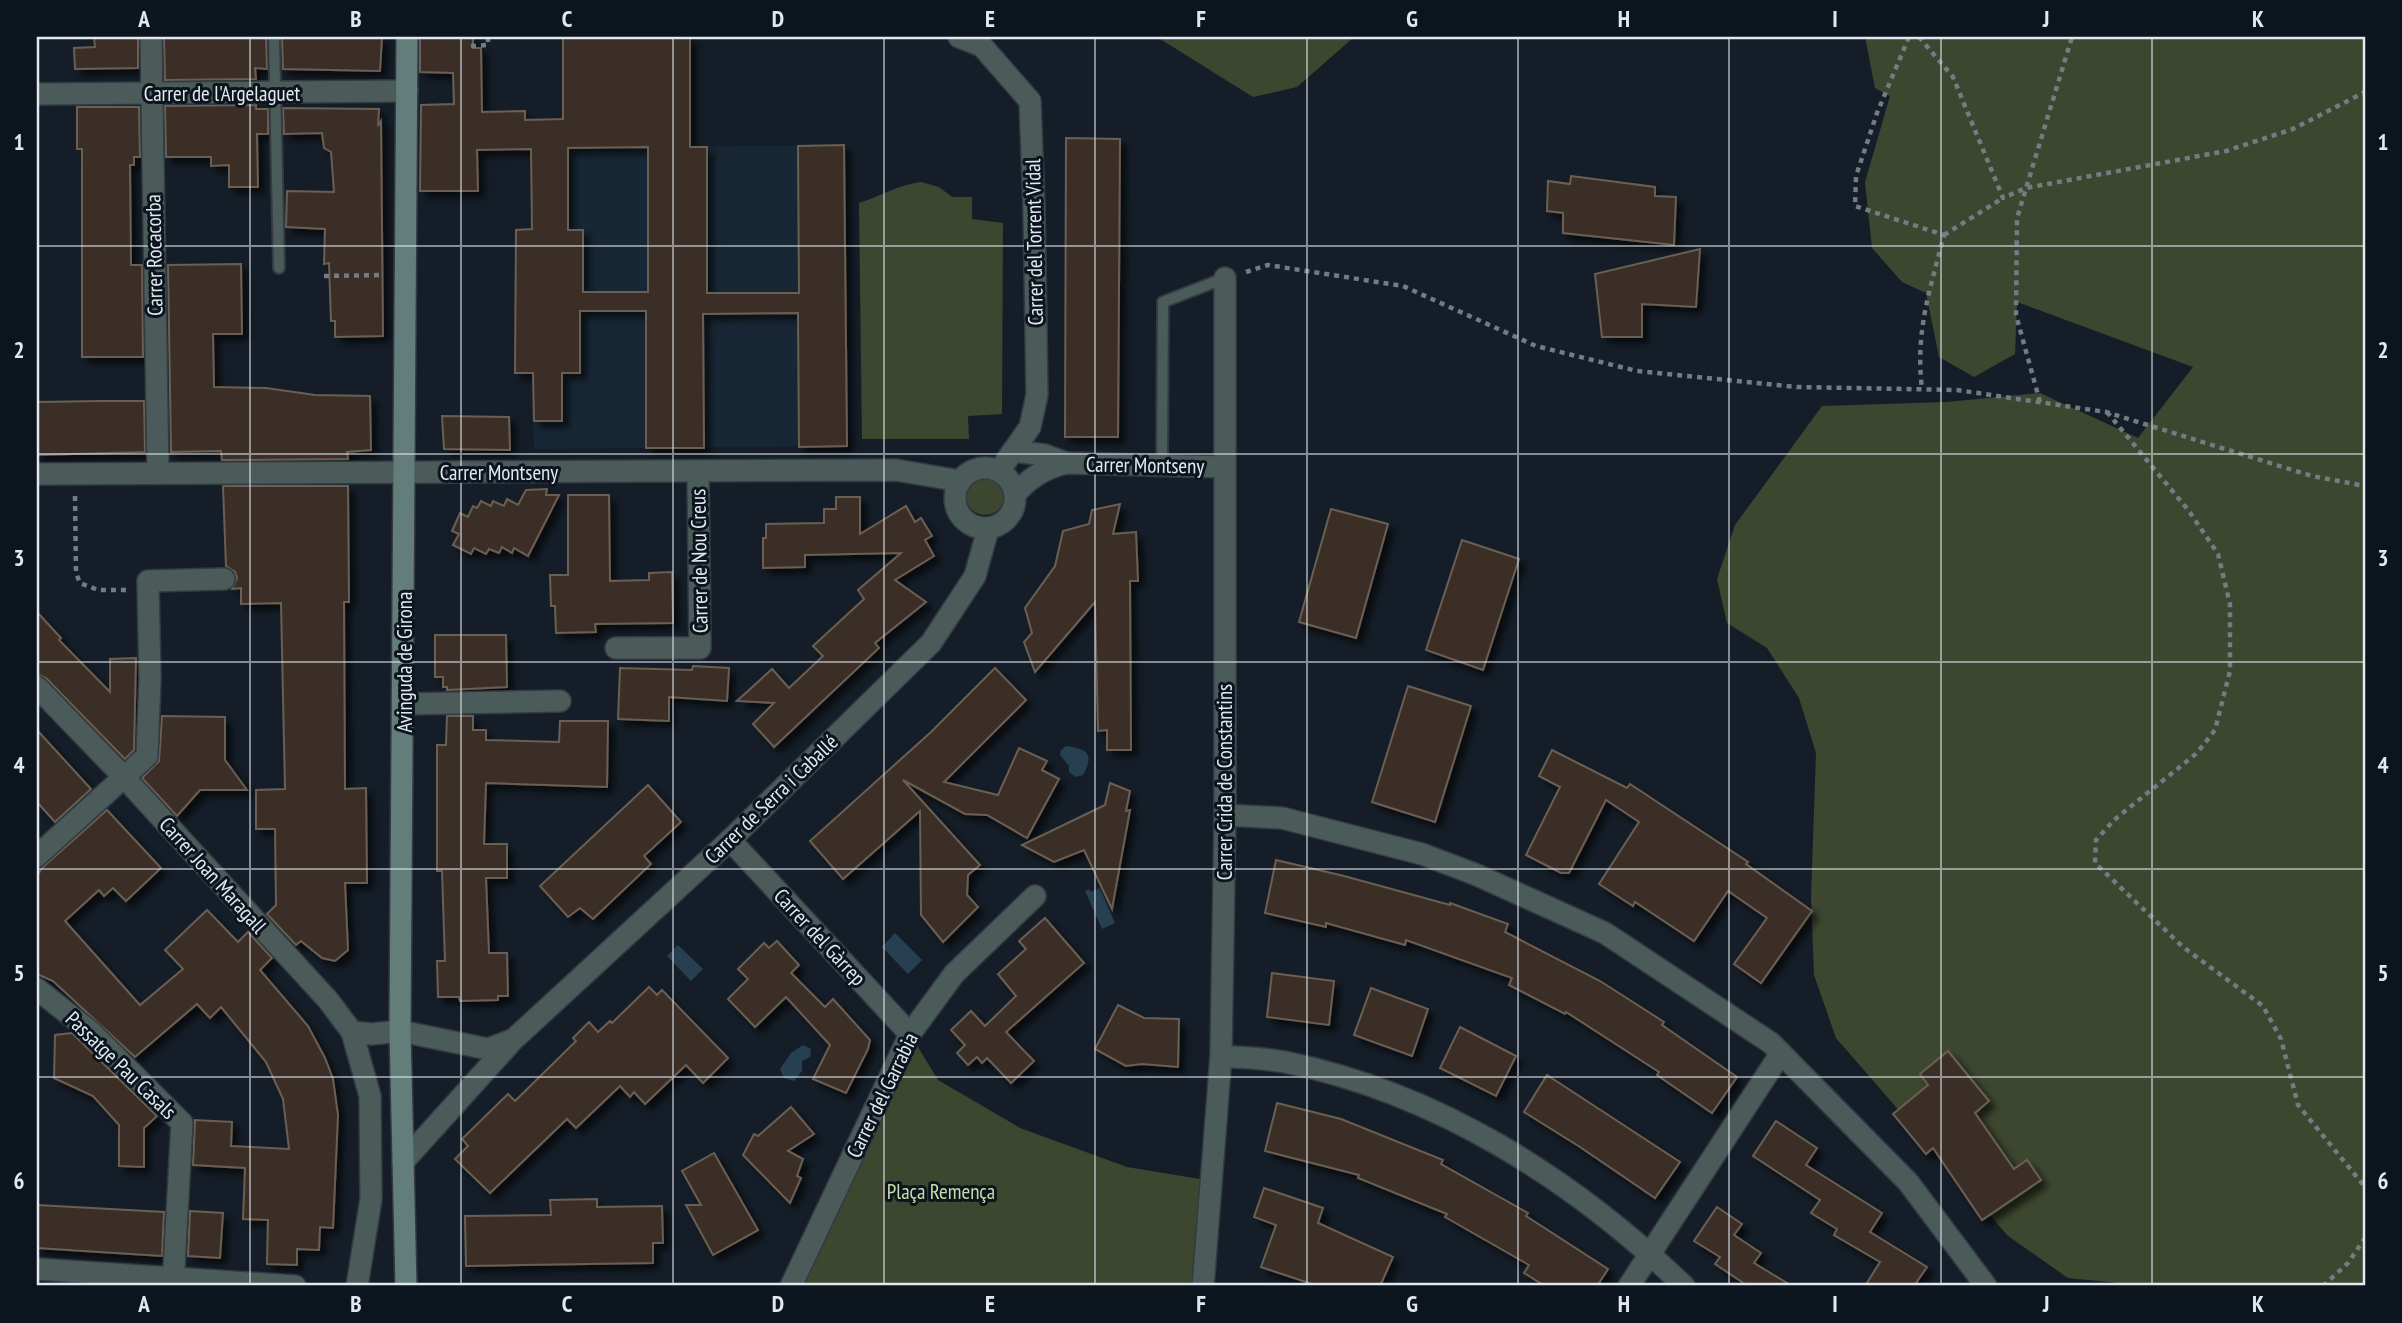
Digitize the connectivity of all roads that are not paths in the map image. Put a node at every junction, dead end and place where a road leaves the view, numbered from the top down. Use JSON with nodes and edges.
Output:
{"nodes":[{"id":1,"x":150,"y":37,"type":"edge"},
{"id":2,"x":274,"y":37,"type":"edge"},
{"id":3,"x":407,"y":37,"type":"edge"},
{"id":4,"x":959,"y":37,"type":"edge"},
{"id":5,"x":407,"y":91,"type":"junction"},
{"id":6,"x":151,"y":93,"type":"junction"},
{"id":7,"x":275,"y":93,"type":"junction"},
{"id":8,"x":37,"y":94,"type":"edge"},
{"id":9,"x":279,"y":268,"type":"dead end"},
{"id":10,"x":1225,"y":278,"type":"joint"},
{"id":11,"x":1013,"y":451,"type":"junction"},
{"id":12,"x":1066,"y":463,"type":"junction"},
{"id":13,"x":1162,"y":466,"type":"junction"},
{"id":14,"x":1225,"y":467,"type":"junction"},
{"id":15,"x":405,"y":471,"type":"junction"},
{"id":16,"x":999,"y":471,"type":"junction"},
{"id":17,"x":698,"y":473,"type":"junction"},
{"id":18,"x":37,"y":474,"type":"edge"},
{"id":19,"x":158,"y":474,"type":"junction"},
{"id":20,"x":960,"y":481,"type":"junction"},
{"id":21,"x":1015,"y":494,"type":"junction"},
{"id":22,"x":988,"y":529,"type":"junction"},
{"id":23,"x":224,"y":579,"type":"dead end"},
{"id":24,"x":615,"y":649,"type":"dead end"},
{"id":25,"x":37,"y":687,"type":"edge"},
{"id":26,"x":560,"y":701,"type":"dead end"},
{"id":27,"x":404,"y":704,"type":"junction"},
{"id":28,"x":124,"y":776,"type":"junction"},
{"id":29,"x":1225,"y":815,"type":"junction"},
{"id":30,"x":730,"y":840,"type":"junction"},
{"id":31,"x":37,"y":856,"type":"edge"},
{"id":32,"x":1035,"y":897,"type":"dead end"},
{"id":33,"x":37,"y":989,"type":"edge"},
{"id":34,"x":400,"y":1031,"type":"junction"},
{"id":35,"x":352,"y":1032,"type":"junction"},
{"id":36,"x":910,"y":1034,"type":"junction"},
{"id":37,"x":513,"y":1040,"type":"junction"},
{"id":38,"x":1781,"y":1053,"type":"junction"},
{"id":39,"x":1221,"y":1056,"type":"junction"},
{"id":40,"x":402,"y":1162,"type":"junction"},
{"id":41,"x":1650,"y":1254,"type":"junction"},
{"id":42,"x":37,"y":1269,"type":"edge"},
{"id":43,"x":173,"y":1283,"type":"edge"},
{"id":44,"x":295,"y":1286,"type":"edge"},
{"id":45,"x":357,"y":1286,"type":"edge"},
{"id":46,"x":406,"y":1286,"type":"edge"},
{"id":47,"x":792,"y":1286,"type":"edge"},
{"id":48,"x":1203,"y":1286,"type":"edge"},
{"id":49,"x":1629,"y":1286,"type":"edge"},
{"id":50,"x":1684,"y":1286,"type":"edge"},
{"id":51,"x":1986,"y":1286,"type":"edge"}],
"edges":[{"from":1,"to":6,"type":"street","name":"Carrer Rocacorba"},
{"from":2,"to":7,"type":"lane"},
{"from":3,"to":5,"type":"main road","name":"Avinguda de Girona"},
{"from":4,"to":11,"type":"street","name":"Carrer del Torrent Vidal"},
{"from":5,"to":7,"type":"street","name":"Carrer de l'Argelaguet"},
{"from":5,"to":15,"type":"main road","name":"Avinguda de Girona"},
{"from":6,"to":7,"type":"street","name":"Carrer de l'Argelaguet"},
{"from":6,"to":8,"type":"street","name":"Carrer de l'Argelaguet"},
{"from":6,"to":19,"type":"street","name":"Carrer Rocacorba"},
{"from":7,"to":9,"type":"lane"},
{"from":10,"to":13,"type":"lane"},
{"from":10,"to":14,"type":"street","name":"Carrer Crida de Constantins"},
{"from":11,"to":12,"type":"street","name":"Carrer Montseny"},
{"from":11,"to":16,"type":"street","name":"Carrer del Torrent Vidal"},
{"from":12,"to":13,"type":"street","name":"Carrer Montseny"},
{"from":12,"to":21,"type":"street","name":"Carrer Montseny"},
{"from":13,"to":14,"type":"street","name":"Carrer Montseny"},
{"from":14,"to":29,"type":"street","name":"Carrer Crida de Constantins"},
{"from":15,"to":17,"type":"street","name":"Carrer Montseny"},
{"from":15,"to":19,"type":"street","name":"Carrer Montseny"},
{"from":15,"to":27,"type":"main road","name":"Avinguda de Girona"},
{"from":16,"to":20,"type":"street"},
{"from":16,"to":21,"type":"street"},
{"from":17,"to":20,"type":"street","name":"Carrer Montseny"},
{"from":17,"to":24,"type":"street","name":"Carrer de Nou Creus"},
{"from":18,"to":19,"type":"street","name":"Carrer Montseny"},
{"from":20,"to":22,"type":"street"},
{"from":21,"to":22,"type":"street"},
{"from":22,"to":30,"type":"street","name":"Carrer de Serra i Caballé"},
{"from":23,"to":28,"type":"street"},
{"from":25,"to":28,"type":"street","name":"Carrer Joan Maragall"},
{"from":26,"to":27,"type":"street"},
{"from":27,"to":34,"type":"main road","name":"Avinguda de Girona"},
{"from":28,"to":31,"type":"street"},
{"from":28,"to":35,"type":"street","name":"Carrer Joan Maragall"},
{"from":29,"to":38,"type":"street"},
{"from":29,"to":39,"type":"street","name":"Carrer Crida de Constantins"},
{"from":30,"to":36,"type":"street","name":"Carrer del Gàrrep"},
{"from":30,"to":37,"type":"street","name":"Carrer de Serra i Caballé"},
{"from":32,"to":36,"type":"street","name":"Carrer del Garrabia"},
{"from":33,"to":43,"type":"street","name":"Passatge Pau Casals"},
{"from":34,"to":35,"type":"street"},
{"from":34,"to":37,"type":"street"},
{"from":34,"to":40,"type":"main road","name":"Avinguda de Girona"},
{"from":35,"to":45,"type":"street"},
{"from":36,"to":47,"type":"street","name":"Carrer del Garrabia"},
{"from":37,"to":40,"type":"street","name":"Carrer de Serra i Caballé"},
{"from":38,"to":41,"type":"street"},
{"from":38,"to":51,"type":"street"},
{"from":39,"to":41,"type":"street"},
{"from":39,"to":48,"type":"street","name":"Carrer Crida de Constantins"},
{"from":40,"to":46,"type":"main road","name":"Avinguda de Girona"},
{"from":41,"to":49,"type":"street"},
{"from":41,"to":50,"type":"street"},
{"from":42,"to":43,"type":"street"},
{"from":43,"to":44,"type":"street"}]}
